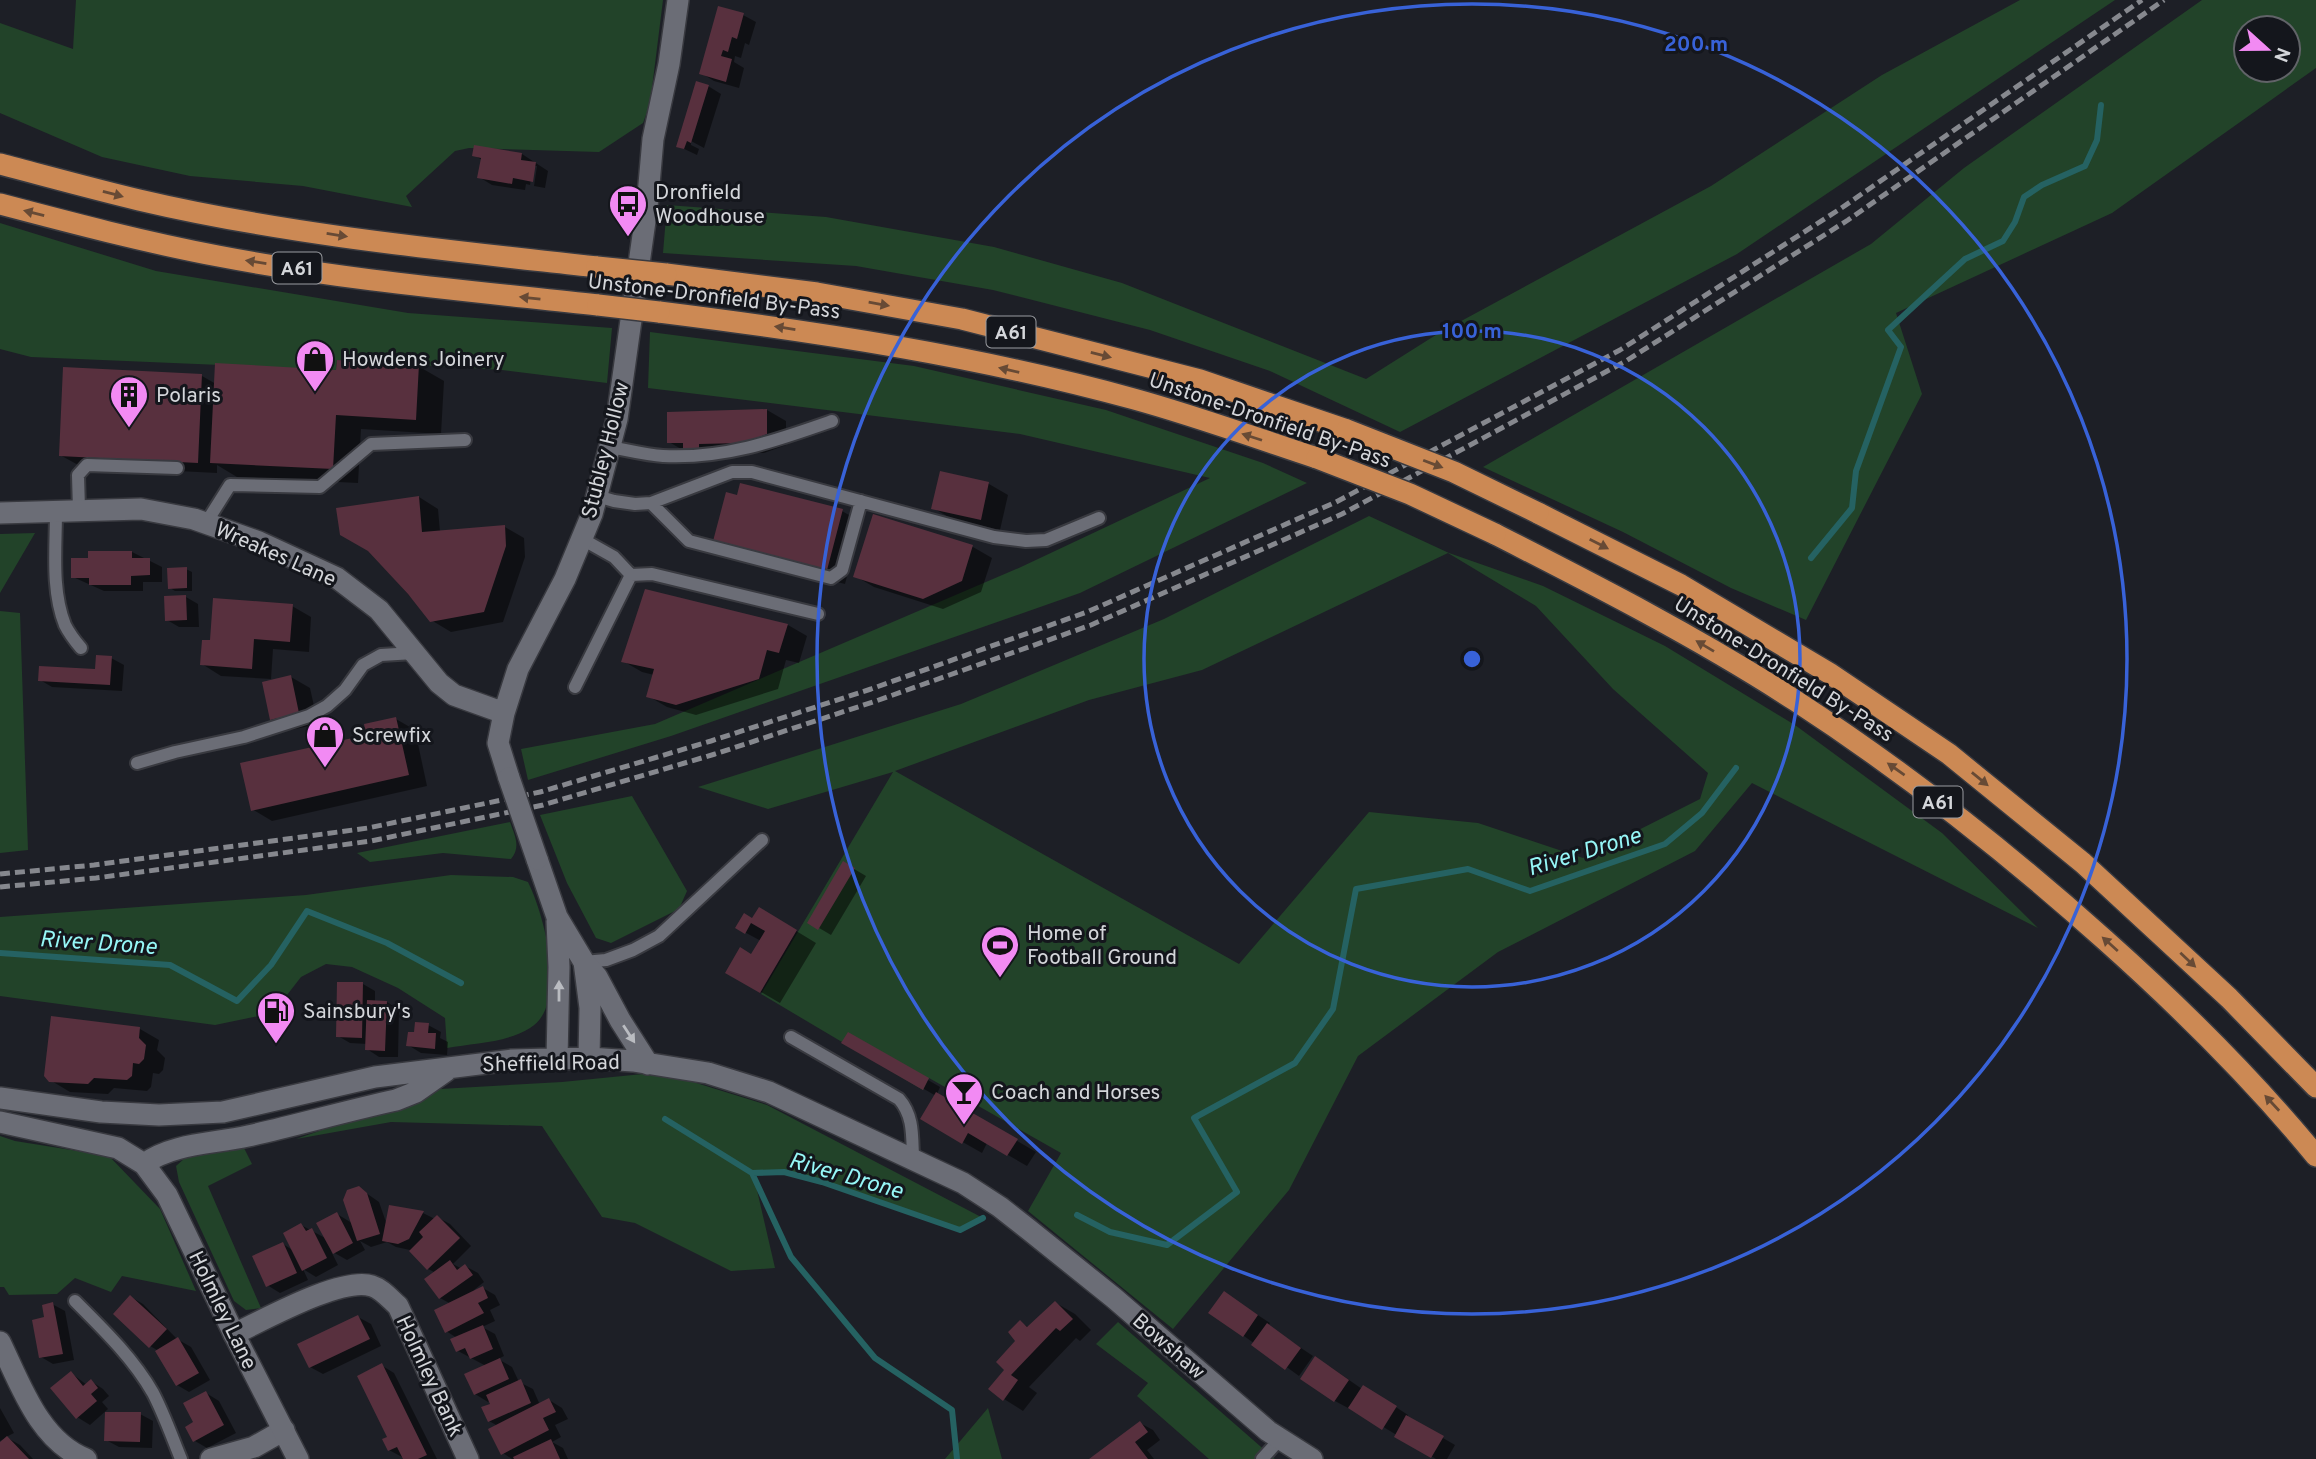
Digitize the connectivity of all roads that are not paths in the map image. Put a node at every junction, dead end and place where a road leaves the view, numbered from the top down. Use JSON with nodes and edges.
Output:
{"nodes":[{"id":1,"x":678,"y":0,"type":"edge"},
{"id":2,"x":0,"y":164,"type":"edge"},
{"id":3,"x":0,"y":204,"type":"edge"},
{"id":4,"x":831,"y":421,"type":"dead end"},
{"id":5,"x":465,"y":440,"type":"dead end"},
{"id":6,"x":610,"y":447,"type":"junction"},
{"id":7,"x":177,"y":468,"type":"dead end"},
{"id":8,"x":597,"y":496,"type":"junction"},
{"id":9,"x":861,"y":501,"type":"junction"},
{"id":10,"x":651,"y":503,"type":"junction"},
{"id":11,"x":79,"y":510,"type":"junction"},
{"id":12,"x":56,"y":511,"type":"junction"},
{"id":13,"x":0,"y":513,"type":"edge"},
{"id":14,"x":1099,"y":518,"type":"dead end"},
{"id":15,"x":206,"y":523,"type":"junction"},
{"id":16,"x":582,"y":539,"type":"junction"},
{"id":17,"x":631,"y":575,"type":"junction"},
{"id":18,"x":818,"y":614,"type":"dead end"},
{"id":19,"x":80,"y":648,"type":"dead end"},
{"id":20,"x":414,"y":653,"type":"junction"},
{"id":21,"x":575,"y":687,"type":"dead end"},
{"id":22,"x":504,"y":713,"type":"junction"},
{"id":23,"x":136,"y":763,"type":"dead end"},
{"id":24,"x":762,"y":840,"type":"dead end"},
{"id":25,"x":557,"y":917,"type":"junction"},
{"id":26,"x":584,"y":962,"type":"junction"},
{"id":27,"x":791,"y":1037,"type":"dead end"},
{"id":28,"x":590,"y":1058,"type":"junction"},
{"id":29,"x":557,"y":1059,"type":"junction"},
{"id":30,"x":648,"y":1064,"type":"junction"},
{"id":31,"x":448,"y":1070,"type":"junction"},
{"id":32,"x":2316,"y":1087,"type":"edge"},
{"id":33,"x":0,"y":1098,"type":"edge"},
{"id":34,"x":0,"y":1122,"type":"edge"},
{"id":35,"x":2316,"y":1156,"type":"edge"},
{"id":36,"x":913,"y":1158,"type":"junction"},
{"id":37,"x":144,"y":1164,"type":"junction"},
{"id":38,"x":1028,"y":1229,"type":"joint"},
{"id":39,"x":75,"y":1301,"type":"dead end"},
{"id":40,"x":234,"y":1334,"type":"junction"},
{"id":41,"x":0,"y":1342,"type":"edge"},
{"id":42,"x":284,"y":1430,"type":"junction"},
{"id":43,"x":1280,"y":1438,"type":"junction"},
{"id":44,"x":86,"y":1459,"type":"edge"},
{"id":45,"x":181,"y":1459,"type":"edge"},
{"id":46,"x":211,"y":1459,"type":"edge"},
{"id":47,"x":298,"y":1459,"type":"edge"},
{"id":48,"x":468,"y":1459,"type":"edge"},
{"id":49,"x":1262,"y":1459,"type":"edge"},
{"id":50,"x":1312,"y":1459,"type":"edge"}],
"edges":[{"from":1,"to":6,"type":"main road","name":"Stubley Hollow"},
{"from":2,"to":32,"type":"highway","name":"Unstone-Dronfield By-Pass","number":"A61","one_way":true,"bridge":true},
{"from":35,"to":3,"type":"highway","name":"Unstone-Dronfield By-Pass","number":"A61","one_way":true,"bridge":true},
{"from":4,"to":6,"type":"lane"},
{"from":5,"to":15,"type":"lane"},
{"from":6,"to":8,"type":"main road","name":"Stubley Hollow"},
{"from":7,"to":11,"type":"lane"},
{"from":8,"to":10,"type":"lane"},
{"from":8,"to":16,"type":"main road","name":"Stubley Hollow"},
{"from":9,"to":10,"type":"lane"},
{"from":9,"to":10,"type":"lane"},
{"from":9,"to":14,"type":"lane"},
{"from":11,"to":12,"type":"main road","name":"Wreakes Lane"},
{"from":11,"to":15,"type":"main road","name":"Wreakes Lane"},
{"from":12,"to":13,"type":"main road","name":"Wreakes Lane"},
{"from":12,"to":19,"type":"lane"},
{"from":15,"to":20,"type":"main road","name":"Wreakes Lane"},
{"from":16,"to":17,"type":"lane"},
{"from":16,"to":22,"type":"main road","name":"Stubley Hollow"},
{"from":17,"to":18,"type":"lane"},
{"from":17,"to":21,"type":"lane"},
{"from":20,"to":22,"type":"main road","name":"Wreakes Lane"},
{"from":20,"to":23,"type":"lane"},
{"from":22,"to":25,"type":"main road","name":"Stubley Hollow","bridge":true},
{"from":24,"to":26,"type":"lane"},
{"from":25,"to":26,"type":"main road","name":"Stubley Hollow"},
{"from":29,"to":25,"type":"main road","name":"Stubley Hollow","one_way":true},
{"from":26,"to":28,"type":"main road","name":"Stubley Hollow"},
{"from":26,"to":30,"type":"main road","name":"Stubley Hollow","one_way":true},
{"from":27,"to":36,"type":"lane"},
{"from":28,"to":29,"type":"main road","name":"Sheffield Road"},
{"from":28,"to":30,"type":"main road","name":"Sheffield Road"},
{"from":29,"to":31,"type":"main road","name":"Sheffield Road"},
{"from":30,"to":36,"type":"main road","name":"Sheffield Road"},
{"from":31,"to":33,"type":"main road","name":"Sheffield Road"},
{"from":31,"to":37,"type":"main road"},
{"from":34,"to":37,"type":"main road","name":"Holmley Lane"},
{"from":36,"to":38,"type":"main road","name":"Sheffield Road"},
{"from":37,"to":40,"type":"main road","name":"Holmley Lane"},
{"from":38,"to":43,"type":"main road","name":"Bowshaw"},
{"from":39,"to":45,"type":"lane"},
{"from":40,"to":42,"type":"main road","name":"Holmley Lane"},
{"from":40,"to":48,"type":"main road","name":"Holmley Bank"},
{"from":41,"to":44,"type":"main road"},
{"from":42,"to":46,"type":"main road"},
{"from":42,"to":47,"type":"main road","name":"Holmley Lane"},
{"from":43,"to":49,"type":"lane"},
{"from":43,"to":50,"type":"main road","name":"Bowshaw"}]}
